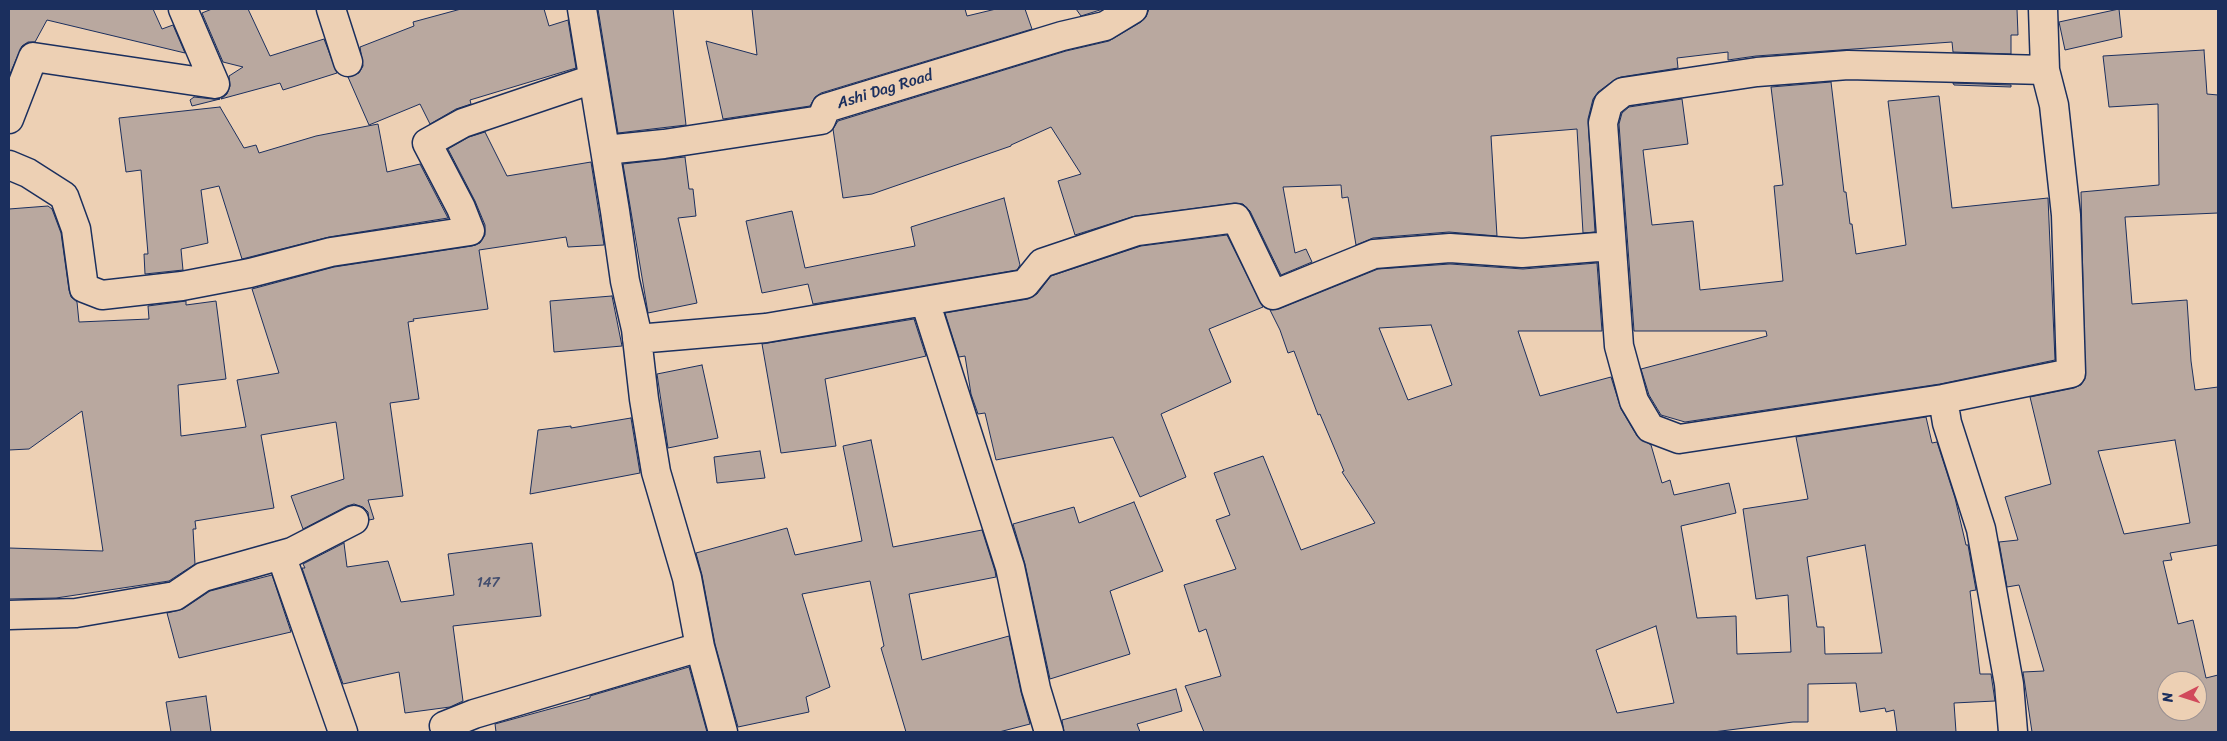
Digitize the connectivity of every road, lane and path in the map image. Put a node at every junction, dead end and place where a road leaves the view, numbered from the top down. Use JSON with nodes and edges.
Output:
{"nodes":[{"id":1,"x":183,"y":9,"type":"edge"},
{"id":2,"x":330,"y":9,"type":"edge"},
{"id":3,"x":582,"y":9,"type":"edge"},
{"id":4,"x":1133,"y":9,"type":"edge"},
{"id":5,"x":2043,"y":9,"type":"edge"},
{"id":6,"x":348,"y":62,"type":"dead end"},
{"id":7,"x":2045,"y":70,"type":"junction"},
{"id":8,"x":593,"y":79,"type":"junction"},
{"id":9,"x":9,"y":119,"type":"edge"},
{"id":10,"x":605,"y":150,"type":"junction"},
{"id":11,"x":9,"y":165,"type":"edge"},
{"id":12,"x":1611,"y":246,"type":"junction"},
{"id":13,"x":925,"y":301,"type":"junction"},
{"id":14,"x":637,"y":339,"type":"junction"},
{"id":15,"x":1943,"y":399,"type":"junction"},
{"id":16,"x":354,"y":520,"type":"dead end"},
{"id":17,"x":281,"y":555,"type":"junction"},
{"id":18,"x":9,"y":615,"type":"edge"},
{"id":19,"x":700,"y":647,"type":"junction"},
{"id":20,"x":438,"y":730,"type":"edge"},
{"id":21,"x":343,"y":732,"type":"edge"},
{"id":22,"x":723,"y":732,"type":"edge"},
{"id":23,"x":1048,"y":732,"type":"edge"},
{"id":24,"x":2013,"y":732,"type":"edge"}],
"edges":[{"from":1,"to":9,"type":"street"},
{"from":2,"to":6,"type":"street"},
{"from":3,"to":8,"type":"street"},
{"from":4,"to":10,"type":"street","name":"Ashi Dag Road"},
{"from":5,"to":7,"type":"street"},
{"from":7,"to":12,"type":"street"},
{"from":7,"to":15,"type":"street"},
{"from":8,"to":10,"type":"street"},
{"from":8,"to":11,"type":"street"},
{"from":10,"to":14,"type":"street"},
{"from":12,"to":13,"type":"street"},
{"from":12,"to":15,"type":"street"},
{"from":13,"to":14,"type":"street"},
{"from":13,"to":23,"type":"street"},
{"from":14,"to":19,"type":"street"},
{"from":15,"to":24,"type":"street"},
{"from":16,"to":17,"type":"street"},
{"from":17,"to":18,"type":"street"},
{"from":17,"to":21,"type":"street"},
{"from":19,"to":20,"type":"street"},
{"from":19,"to":22,"type":"street"}]}
